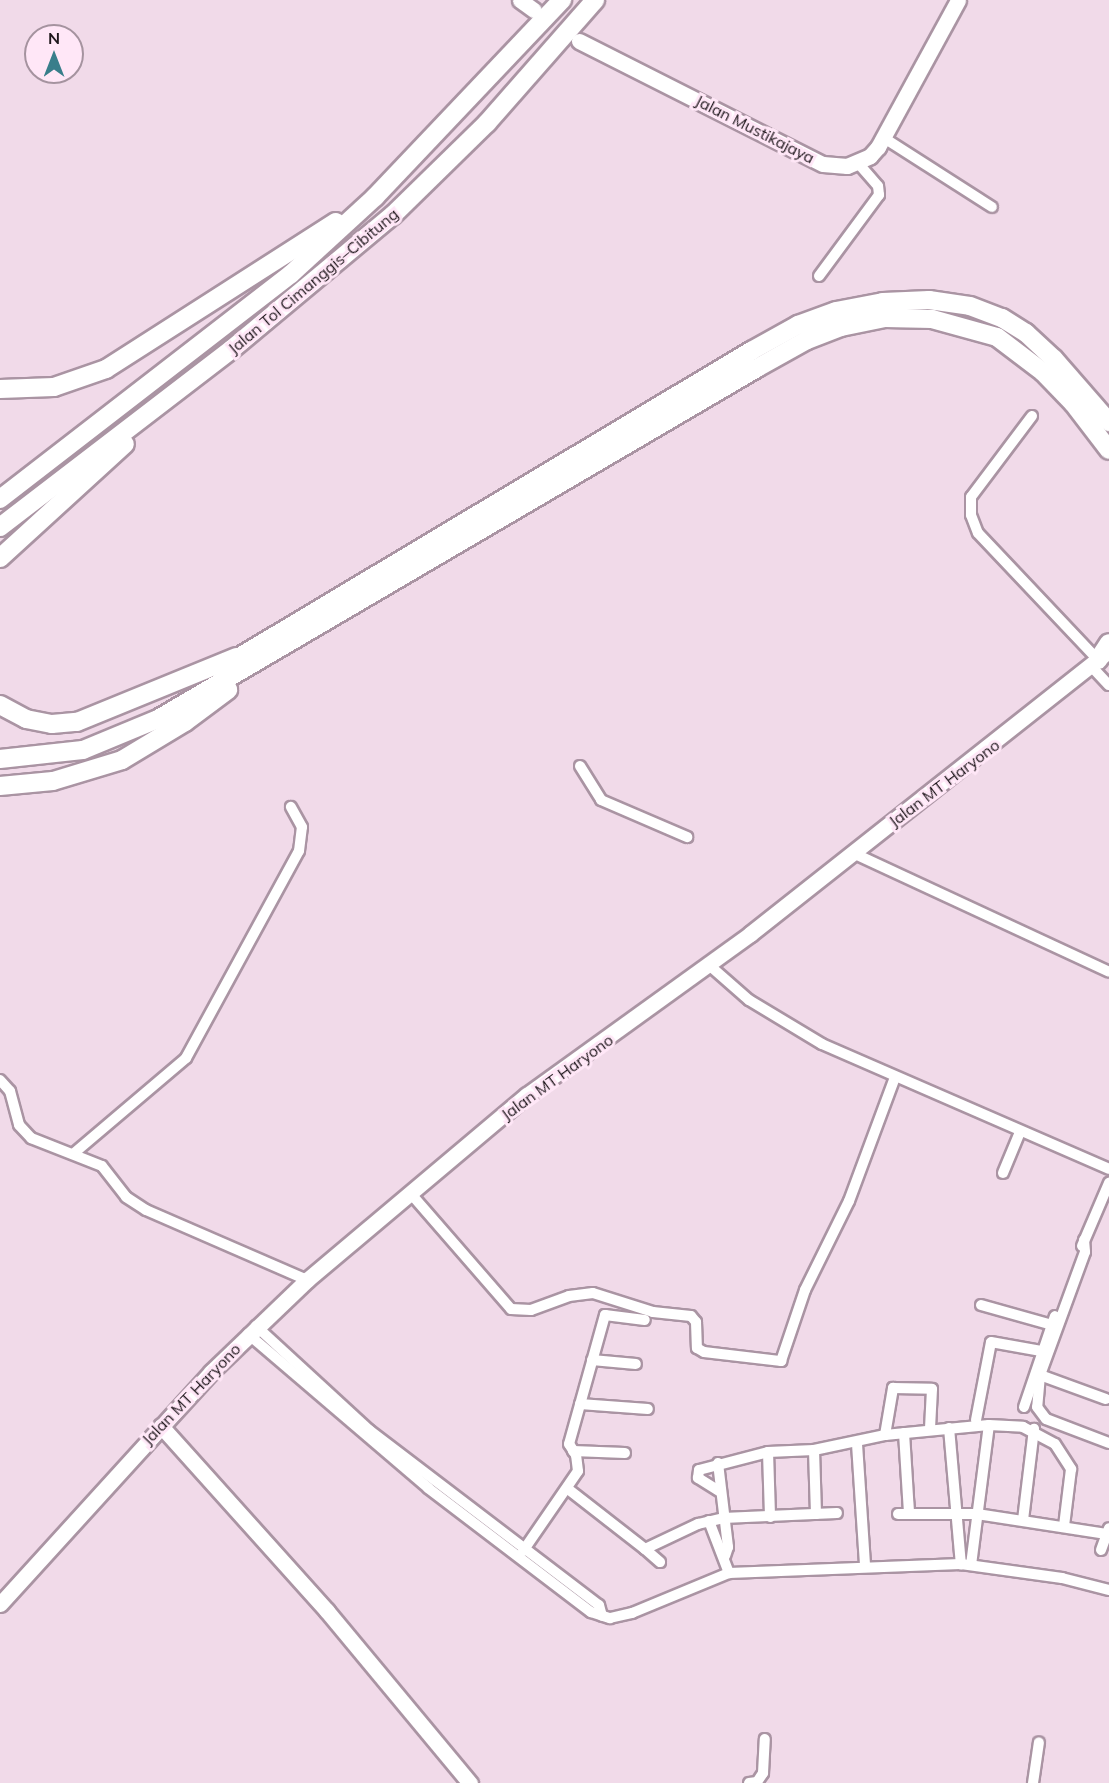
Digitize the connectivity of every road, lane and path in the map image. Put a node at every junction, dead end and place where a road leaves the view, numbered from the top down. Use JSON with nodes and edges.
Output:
{"nodes":[{"id":1,"x":520,"y":0,"type":"edge"},
{"id":2,"x":562,"y":0,"type":"edge"},
{"id":3,"x":595,"y":0,"type":"edge"},
{"id":4,"x":958,"y":0,"type":"edge"},
{"id":5,"x":534,"y":10,"type":"dead end"},
{"id":6,"x":579,"y":41,"type":"dead end"},
{"id":7,"x":884,"y":138,"type":"junction"},
{"id":8,"x":858,"y":162,"type":"junction"},
{"id":9,"x":375,"y":197,"type":"junction"},
{"id":10,"x":992,"y":207,"type":"dead end"},
{"id":11,"x":819,"y":276,"type":"dead end"},
{"id":12,"x":232,"y":349,"type":"junction"},
{"id":13,"x":1049,"y":366,"type":"junction"},
{"id":14,"x":0,"y":389,"type":"edge"},
{"id":15,"x":1032,"y":416,"type":"dead end"},
{"id":16,"x":1109,"y":422,"type":"edge"},
{"id":17,"x":1109,"y":450,"type":"edge"},
{"id":18,"x":0,"y":499,"type":"edge"},
{"id":19,"x":0,"y":526,"type":"edge"},
{"id":20,"x":0,"y":558,"type":"edge"},
{"id":21,"x":301,"y":636,"type":"junction"},
{"id":22,"x":1109,"y":643,"type":"edge"},
{"id":23,"x":249,"y":651,"type":"junction"},
{"id":24,"x":1099,"y":659,"type":"edge"},
{"id":25,"x":1109,"y":685,"type":"edge"},
{"id":26,"x":0,"y":705,"type":"edge"},
{"id":27,"x":0,"y":747,"type":"edge"},
{"id":28,"x":0,"y":759,"type":"edge"},
{"id":29,"x":580,"y":766,"type":"dead end"},
{"id":30,"x":0,"y":786,"type":"edge"},
{"id":31,"x":291,"y":807,"type":"dead end"},
{"id":32,"x":687,"y":837,"type":"dead end"},
{"id":33,"x":854,"y":853,"type":"junction"},
{"id":34,"x":709,"y":965,"type":"junction"},
{"id":35,"x":1109,"y":972,"type":"edge"},
{"id":36,"x":895,"y":1077,"type":"junction"},
{"id":37,"x":0,"y":1080,"type":"edge"},
{"id":38,"x":1020,"y":1132,"type":"junction"},
{"id":39,"x":73,"y":1154,"type":"junction"},
{"id":40,"x":1109,"y":1169,"type":"edge"},
{"id":41,"x":1003,"y":1173,"type":"dead end"},
{"id":42,"x":1109,"y":1183,"type":"edge"},
{"id":43,"x":412,"y":1195,"type":"junction"},
{"id":44,"x":1084,"y":1240,"type":"junction"},
{"id":45,"x":307,"y":1280,"type":"junction"},
{"id":46,"x":981,"y":1305,"type":"dead end"},
{"id":47,"x":645,"y":1320,"type":"dead end"},
{"id":48,"x":1052,"y":1325,"type":"junction"},
{"id":49,"x":252,"y":1330,"type":"junction"},
{"id":50,"x":1041,"y":1351,"type":"junction"},
{"id":51,"x":592,"y":1360,"type":"junction"},
{"id":52,"x":636,"y":1364,"type":"dead end"},
{"id":53,"x":1040,"y":1375,"type":"junction"},
{"id":54,"x":1106,"y":1399,"type":"dead end"},
{"id":55,"x":580,"y":1404,"type":"junction"},
{"id":56,"x":1024,"y":1407,"type":"dead end"},
{"id":57,"x":648,"y":1409,"type":"dead end"},
{"id":58,"x":976,"y":1420,"type":"dead end"},
{"id":59,"x":989,"y":1425,"type":"junction"},
{"id":60,"x":161,"y":1426,"type":"junction"},
{"id":61,"x":949,"y":1428,"type":"junction"},
{"id":62,"x":930,"y":1429,"type":"junction"},
{"id":63,"x":1034,"y":1429,"type":"junction"},
{"id":64,"x":904,"y":1433,"type":"junction"},
{"id":65,"x":885,"y":1435,"type":"junction"},
{"id":66,"x":857,"y":1443,"type":"junction"},
{"id":67,"x":1109,"y":1443,"type":"edge"},
{"id":68,"x":814,"y":1450,"type":"junction"},
{"id":69,"x":573,"y":1451,"type":"junction"},
{"id":70,"x":768,"y":1452,"type":"junction"},
{"id":71,"x":625,"y":1453,"type":"dead end"},
{"id":72,"x":718,"y":1463,"type":"junction"},
{"id":73,"x":568,"y":1489,"type":"junction"},
{"id":74,"x":719,"y":1491,"type":"junction"},
{"id":75,"x":954,"y":1512,"type":"junction"},
{"id":76,"x":837,"y":1513,"type":"dead end"},
{"id":77,"x":816,"y":1514,"type":"junction"},
{"id":78,"x":977,"y":1514,"type":"junction"},
{"id":79,"x":770,"y":1517,"type":"junction"},
{"id":80,"x":723,"y":1518,"type":"junction"},
{"id":81,"x":1023,"y":1520,"type":"junction"},
{"id":82,"x":709,"y":1521,"type":"junction"},
{"id":83,"x":1064,"y":1526,"type":"junction"},
{"id":84,"x":1108,"y":1530,"type":"edge"},
{"id":85,"x":645,"y":1549,"type":"junction"},
{"id":86,"x":1101,"y":1550,"type":"dead end"},
{"id":87,"x":522,"y":1552,"type":"junction"},
{"id":88,"x":725,"y":1556,"type":"junction"},
{"id":89,"x":660,"y":1562,"type":"dead end"},
{"id":90,"x":966,"y":1564,"type":"junction"},
{"id":91,"x":865,"y":1565,"type":"junction"},
{"id":92,"x":729,"y":1573,"type":"junction"},
{"id":93,"x":1109,"y":1590,"type":"edge"},
{"id":94,"x":0,"y":1604,"type":"edge"},
{"id":95,"x":765,"y":1739,"type":"dead end"},
{"id":96,"x":1039,"y":1742,"type":"dead end"},
{"id":97,"x":470,"y":1783,"type":"edge"},
{"id":98,"x":749,"y":1783,"type":"edge"},
{"id":99,"x":1033,"y":1783,"type":"edge"}],
"edges":[{"from":1,"to":5,"type":"main road"},
{"from":2,"to":9,"type":"highway","name":"Jalan Tol Cimanggis–Cibitung"},
{"from":3,"to":12,"type":"highway","name":"Jalan Tol Cimanggis–Cibitung"},
{"from":4,"to":7,"type":"main road"},
{"from":6,"to":8,"type":"main road","name":"Jalan Mustikajaya"},
{"from":7,"to":8,"type":"main road"},
{"from":7,"to":10,"type":"street"},
{"from":8,"to":11,"type":"street"},
{"from":9,"to":14,"type":"highway"},
{"from":9,"to":18,"type":"highway","name":"Jalan Tol Cimanggis–Cibitung"},
{"from":12,"to":19,"type":"highway","name":"Jalan Tol Cimanggis–Cibitung"},
{"from":12,"to":20,"type":"highway"},
{"from":13,"to":16,"type":"highway"},
{"from":13,"to":17,"type":"highway"},
{"from":13,"to":21,"type":"highway"},
{"from":13,"to":23,"type":"highway"},
{"from":15,"to":24,"type":"street"},
{"from":21,"to":28,"type":"highway"},
{"from":21,"to":30,"type":"highway"},
{"from":22,"to":24,"type":"highway"},
{"from":23,"to":26,"type":"highway"},
{"from":23,"to":27,"type":"highway"},
{"from":24,"to":25,"type":"street"},
{"from":24,"to":33,"type":"main road","name":"Jalan MT Haryono"},
{"from":29,"to":32,"type":"street"},
{"from":31,"to":39,"type":"street"},
{"from":33,"to":34,"type":"main road","name":"Jalan MT Haryono"},
{"from":33,"to":35,"type":"street"},
{"from":34,"to":36,"type":"street"},
{"from":34,"to":43,"type":"main road","name":"Jalan MT Haryono"},
{"from":36,"to":38,"type":"street"},
{"from":36,"to":43,"type":"street"},
{"from":37,"to":39,"type":"street"},
{"from":38,"to":40,"type":"street"},
{"from":38,"to":41,"type":"street"},
{"from":39,"to":45,"type":"street"},
{"from":42,"to":44,"type":"street"},
{"from":43,"to":45,"type":"main road","name":"Jalan MT Haryono"},
{"from":44,"to":48,"type":"street"},
{"from":44,"to":53,"type":"street"},
{"from":45,"to":49,"type":"main road","name":"Jalan MT Haryono"},
{"from":46,"to":48,"type":"street"},
{"from":47,"to":51,"type":"street"},
{"from":48,"to":50,"type":"street"},
{"from":49,"to":60,"type":"main road","name":"Jalan MT Haryono"},
{"from":49,"to":87,"type":"street"},
{"from":50,"to":56,"type":"street"},
{"from":50,"to":58,"type":"street"},
{"from":51,"to":52,"type":"street"},
{"from":51,"to":55,"type":"street"},
{"from":53,"to":54,"type":"street"},
{"from":53,"to":67,"type":"street"},
{"from":55,"to":57,"type":"street"},
{"from":55,"to":69,"type":"street"},
{"from":59,"to":61,"type":"street"},
{"from":59,"to":63,"type":"street"},
{"from":59,"to":78,"type":"street"},
{"from":60,"to":94,"type":"main road","name":"Jalan MT Haryono"},
{"from":60,"to":97,"type":"main road"},
{"from":61,"to":62,"type":"street"},
{"from":61,"to":75,"type":"street"},
{"from":62,"to":64,"type":"street"},
{"from":62,"to":65,"type":"street"},
{"from":63,"to":81,"type":"street"},
{"from":63,"to":83,"type":"street"},
{"from":64,"to":65,"type":"street"},
{"from":64,"to":75,"type":"street"},
{"from":65,"to":66,"type":"street"},
{"from":66,"to":68,"type":"street"},
{"from":66,"to":91,"type":"street"},
{"from":68,"to":70,"type":"street"},
{"from":68,"to":77,"type":"street"},
{"from":69,"to":71,"type":"street"},
{"from":69,"to":73,"type":"street"},
{"from":70,"to":72,"type":"street"},
{"from":70,"to":79,"type":"street"},
{"from":72,"to":74,"type":"street"},
{"from":72,"to":74,"type":"street"},
{"from":73,"to":85,"type":"street"},
{"from":73,"to":87,"type":"street"},
{"from":74,"to":80,"type":"street"},
{"from":75,"to":78,"type":"street"},
{"from":75,"to":90,"type":"street"},
{"from":76,"to":77,"type":"street"},
{"from":77,"to":79,"type":"street"},
{"from":78,"to":81,"type":"street"},
{"from":78,"to":90,"type":"street"},
{"from":79,"to":80,"type":"street"},
{"from":80,"to":82,"type":"street"},
{"from":80,"to":88,"type":"street"},
{"from":81,"to":83,"type":"street"},
{"from":82,"to":85,"type":"street"},
{"from":82,"to":88,"type":"street"},
{"from":83,"to":84,"type":"street"},
{"from":84,"to":86,"type":"street"},
{"from":85,"to":89,"type":"street"},
{"from":87,"to":92,"type":"street"},
{"from":88,"to":92,"type":"street"},
{"from":90,"to":91,"type":"street"},
{"from":90,"to":93,"type":"street"},
{"from":91,"to":92,"type":"street"},
{"from":95,"to":98,"type":"street"},
{"from":96,"to":99,"type":"street"}]}
